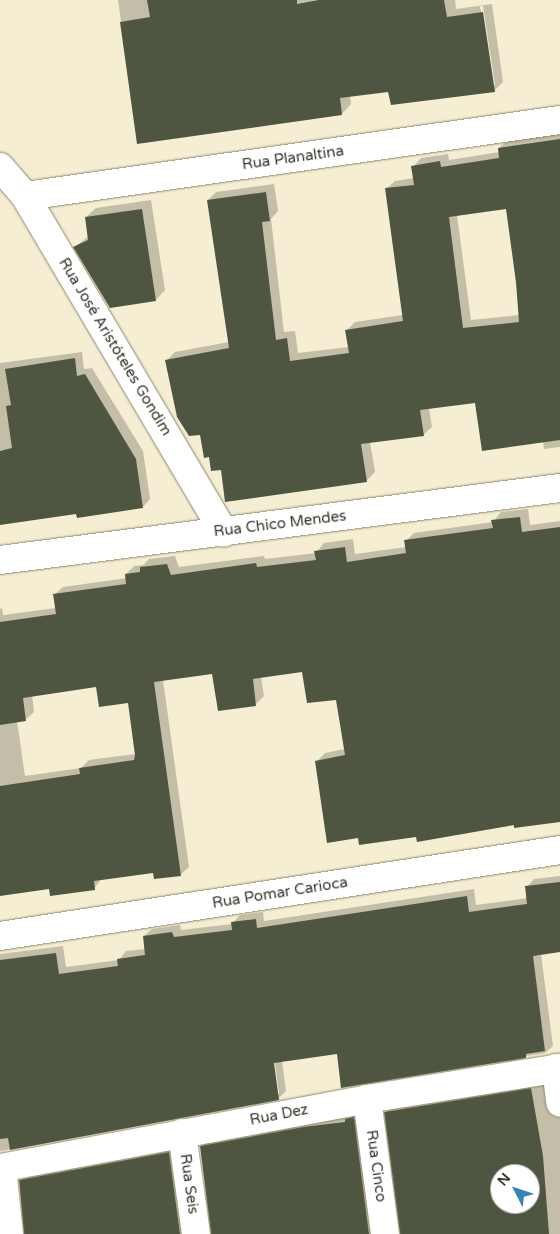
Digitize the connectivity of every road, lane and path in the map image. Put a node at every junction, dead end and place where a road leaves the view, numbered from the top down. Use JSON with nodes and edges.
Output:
{"nodes":[{"id":1,"x":560,"y":120,"type":"edge"},
{"id":2,"x":0,"y":167,"type":"edge"},
{"id":3,"x":25,"y":196,"type":"junction"},
{"id":4,"x":560,"y":488,"type":"edge"},
{"id":5,"x":224,"y":532,"type":"junction"},
{"id":6,"x":0,"y":560,"type":"edge"},
{"id":7,"x":560,"y":850,"type":"edge"},
{"id":8,"x":0,"y":936,"type":"edge"},
{"id":9,"x":558,"y":1068,"type":"edge"},
{"id":10,"x":367,"y":1099,"type":"junction"},
{"id":11,"x":560,"y":1103,"type":"edge"},
{"id":12,"x":182,"y":1133,"type":"junction"},
{"id":13,"x":1,"y":1168,"type":"edge"},
{"id":14,"x":9,"y":1234,"type":"edge"},
{"id":15,"x":196,"y":1234,"type":"edge"},
{"id":16,"x":386,"y":1234,"type":"edge"}],
"edges":[{"from":1,"to":3,"type":"street","name":"Rua Planaltina"},
{"from":2,"to":3,"type":"street","name":"Rua José Aristóteles Gondim"},
{"from":3,"to":5,"type":"street","name":"Rua José Aristóteles Gondim"},
{"from":4,"to":5,"type":"street","name":"Rua Chico Mendes"},
{"from":5,"to":6,"type":"street","name":"Rua Chico Mendes"},
{"from":7,"to":8,"type":"street","name":"Rua Pomar Carioca"},
{"from":9,"to":10,"type":"street","name":"Rua Dez"},
{"from":9,"to":11,"type":"street"},
{"from":10,"to":12,"type":"street","name":"Rua Dez"},
{"from":10,"to":16,"type":"street","name":"Rua Cinco"},
{"from":12,"to":13,"type":"street","name":"Rua Dez"},
{"from":12,"to":15,"type":"street","name":"Rua Seis"},
{"from":13,"to":14,"type":"street"}]}
